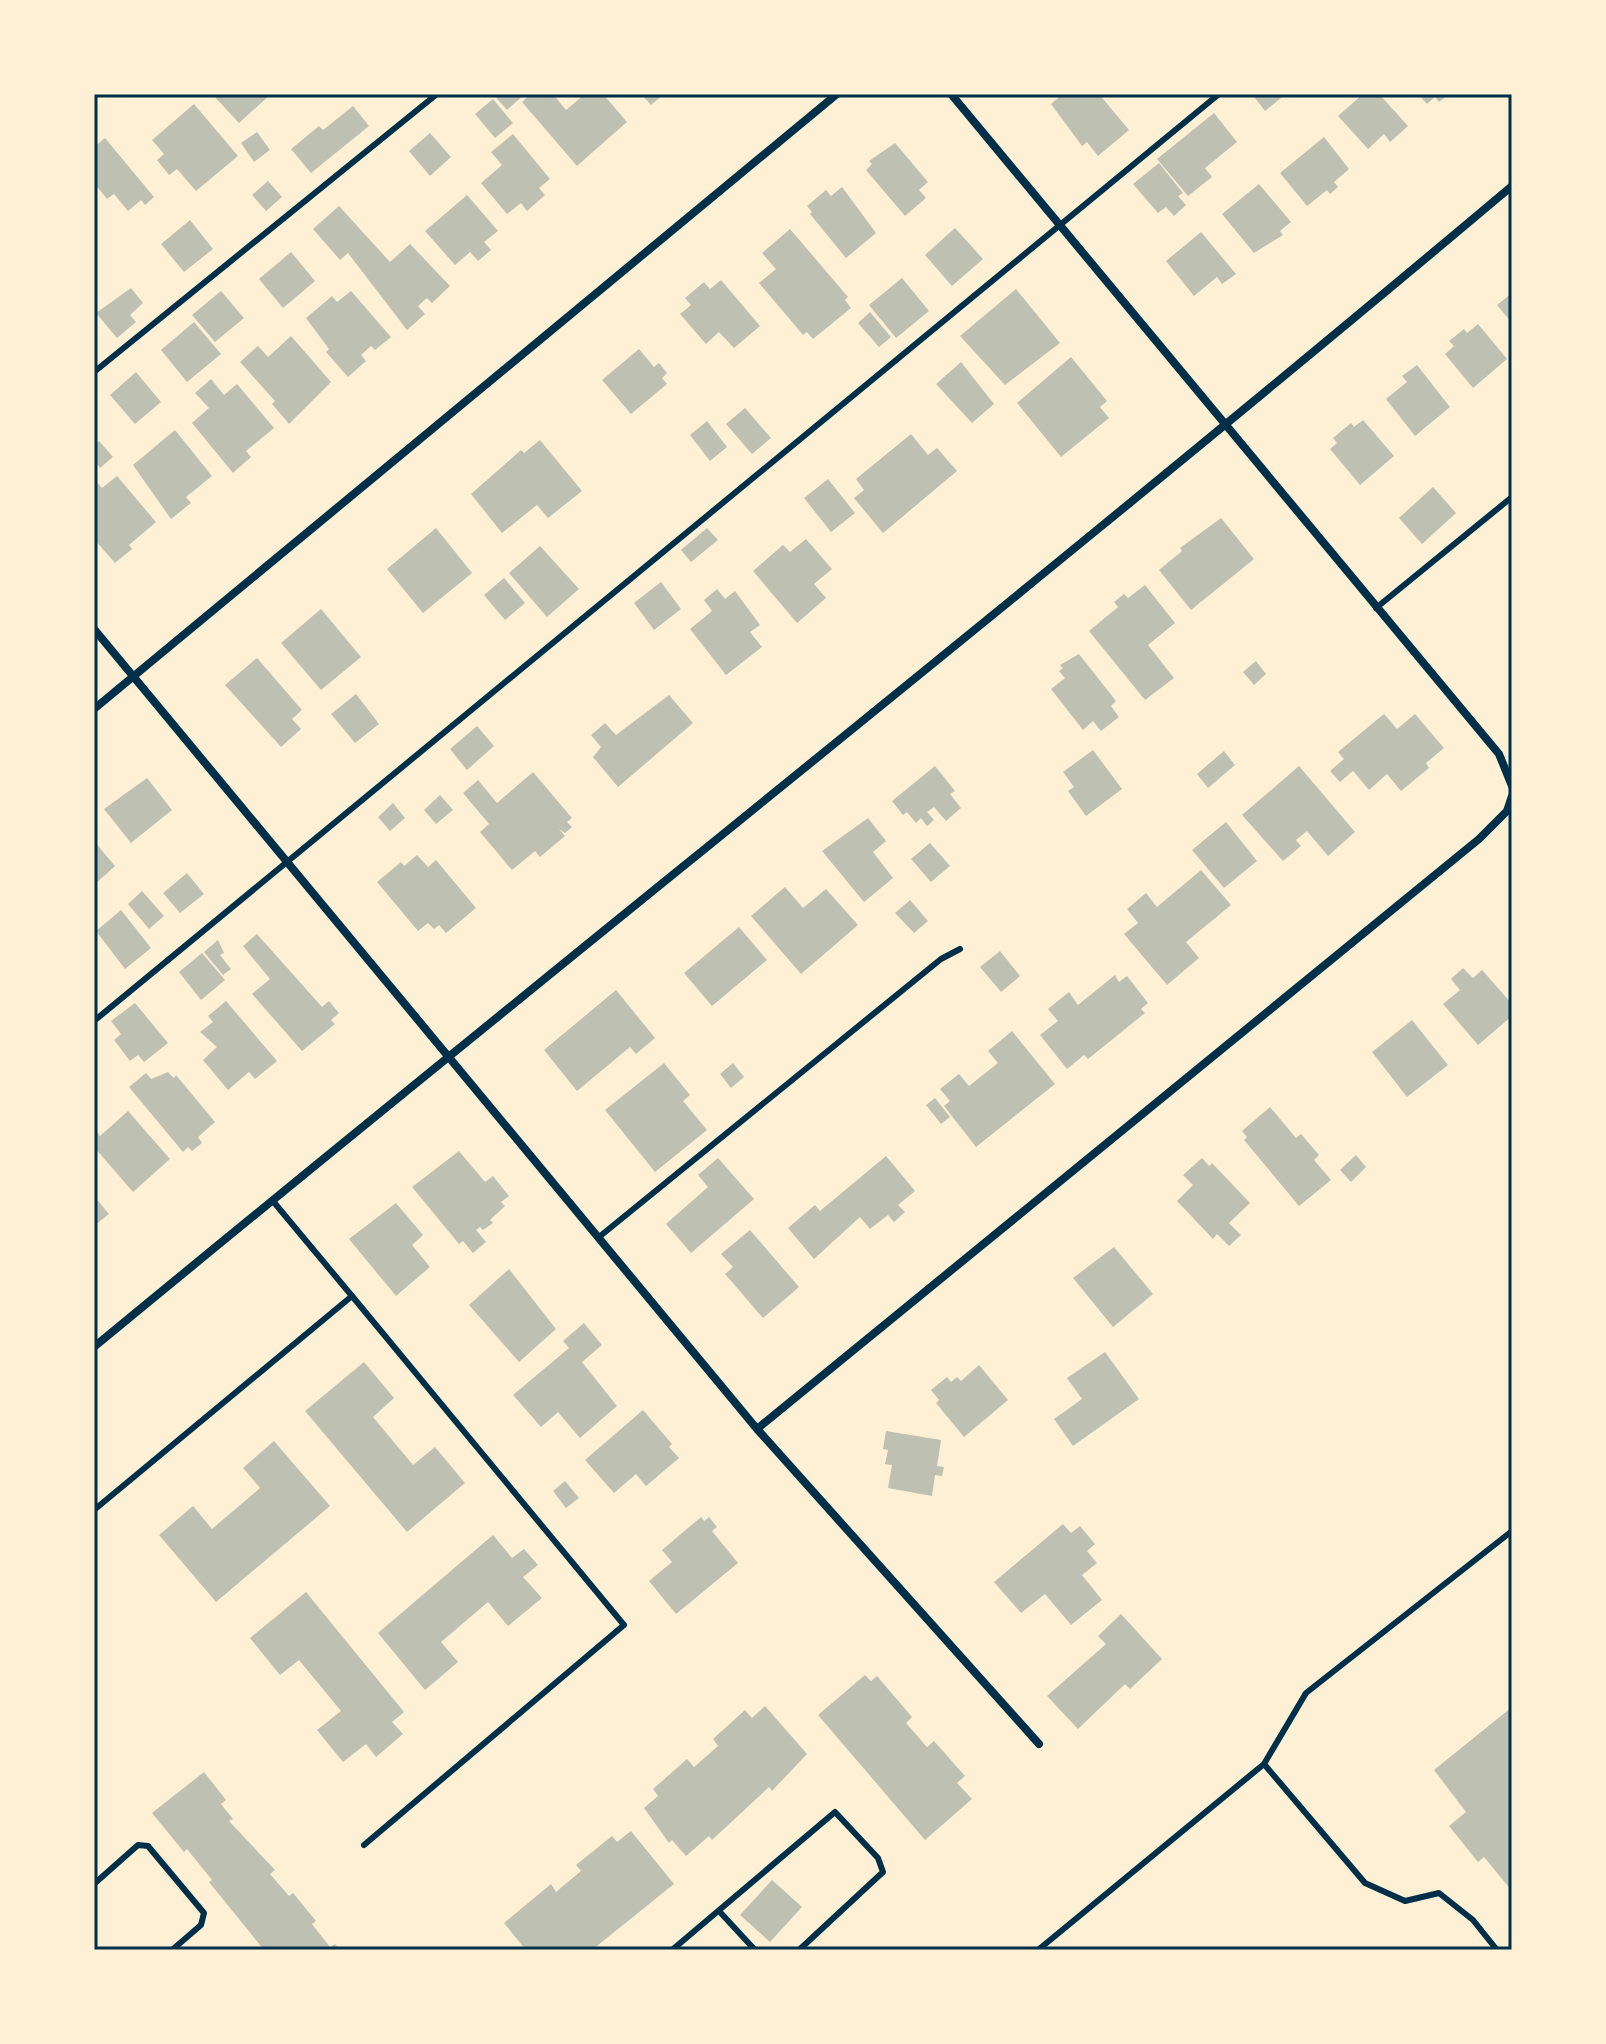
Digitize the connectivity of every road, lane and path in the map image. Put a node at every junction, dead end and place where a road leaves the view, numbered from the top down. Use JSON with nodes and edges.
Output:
{"nodes":[{"id":1,"x":437,"y":94,"type":"edge"},
{"id":2,"x":837,"y":94,"type":"edge"},
{"id":3,"x":951,"y":94,"type":"edge"},
{"id":4,"x":1219,"y":94,"type":"edge"},
{"id":5,"x":1512,"y":186,"type":"edge"},
{"id":6,"x":1059,"y":225,"type":"junction"},
{"id":7,"x":94,"y":372,"type":"edge"},
{"id":8,"x":1226,"y":427,"type":"junction"},
{"id":9,"x":1512,"y":497,"type":"edge"},
{"id":10,"x":1376,"y":608,"type":"junction"},
{"id":11,"x":94,"y":629,"type":"edge"},
{"id":12,"x":135,"y":677,"type":"junction"},
{"id":13,"x":94,"y":709,"type":"edge"},
{"id":14,"x":1512,"y":786,"type":"edge"},
{"id":15,"x":1512,"y":796,"type":"edge"},
{"id":16,"x":289,"y":862,"type":"junction"},
{"id":17,"x":960,"y":949,"type":"dead end"},
{"id":18,"x":94,"y":1021,"type":"edge"},
{"id":19,"x":450,"y":1054,"type":"junction"},
{"id":20,"x":272,"y":1200,"type":"junction"},
{"id":21,"x":599,"y":1237,"type":"junction"},
{"id":22,"x":352,"y":1296,"type":"junction"},
{"id":23,"x":94,"y":1347,"type":"edge"},
{"id":24,"x":757,"y":1429,"type":"junction"},
{"id":25,"x":94,"y":1510,"type":"edge"},
{"id":26,"x":1512,"y":1531,"type":"edge"},
{"id":27,"x":1039,"y":1744,"type":"dead end"},
{"id":28,"x":1264,"y":1764,"type":"junction"},
{"id":29,"x":364,"y":1845,"type":"dead end"},
{"id":30,"x":94,"y":1884,"type":"edge"},
{"id":31,"x":719,"y":1911,"type":"junction"},
{"id":32,"x":172,"y":1950,"type":"edge"},
{"id":33,"x":672,"y":1950,"type":"edge"},
{"id":34,"x":755,"y":1950,"type":"edge"},
{"id":35,"x":799,"y":1950,"type":"edge"},
{"id":36,"x":1038,"y":1950,"type":"edge"},
{"id":37,"x":1497,"y":1950,"type":"edge"}],
"edges":[{"from":1,"to":7,"type":"lane"},
{"from":2,"to":12,"type":"street"},
{"from":3,"to":6,"type":"street"},
{"from":4,"to":6,"type":"lane"},
{"from":5,"to":8,"type":"street"},
{"from":6,"to":8,"type":"street"},
{"from":6,"to":16,"type":"lane"},
{"from":8,"to":10,"type":"street"},
{"from":8,"to":19,"type":"street"},
{"from":9,"to":10,"type":"lane"},
{"from":10,"to":14,"type":"street"},
{"from":11,"to":12,"type":"street"},
{"from":12,"to":13,"type":"street"},
{"from":12,"to":16,"type":"street"},
{"from":15,"to":24,"type":"street"},
{"from":16,"to":18,"type":"lane"},
{"from":16,"to":19,"type":"street"},
{"from":17,"to":21,"type":"lane"},
{"from":19,"to":20,"type":"street"},
{"from":19,"to":21,"type":"street"},
{"from":20,"to":22,"type":"lane"},
{"from":20,"to":23,"type":"street"},
{"from":21,"to":24,"type":"street"},
{"from":22,"to":25,"type":"lane"},
{"from":22,"to":29,"type":"lane"},
{"from":24,"to":27,"type":"street"},
{"from":26,"to":28,"type":"lane"},
{"from":28,"to":36,"type":"lane"},
{"from":28,"to":37,"type":"lane"},
{"from":30,"to":32,"type":"lane"},
{"from":31,"to":33,"type":"lane"},
{"from":31,"to":34,"type":"lane"},
{"from":31,"to":35,"type":"lane"}]}
